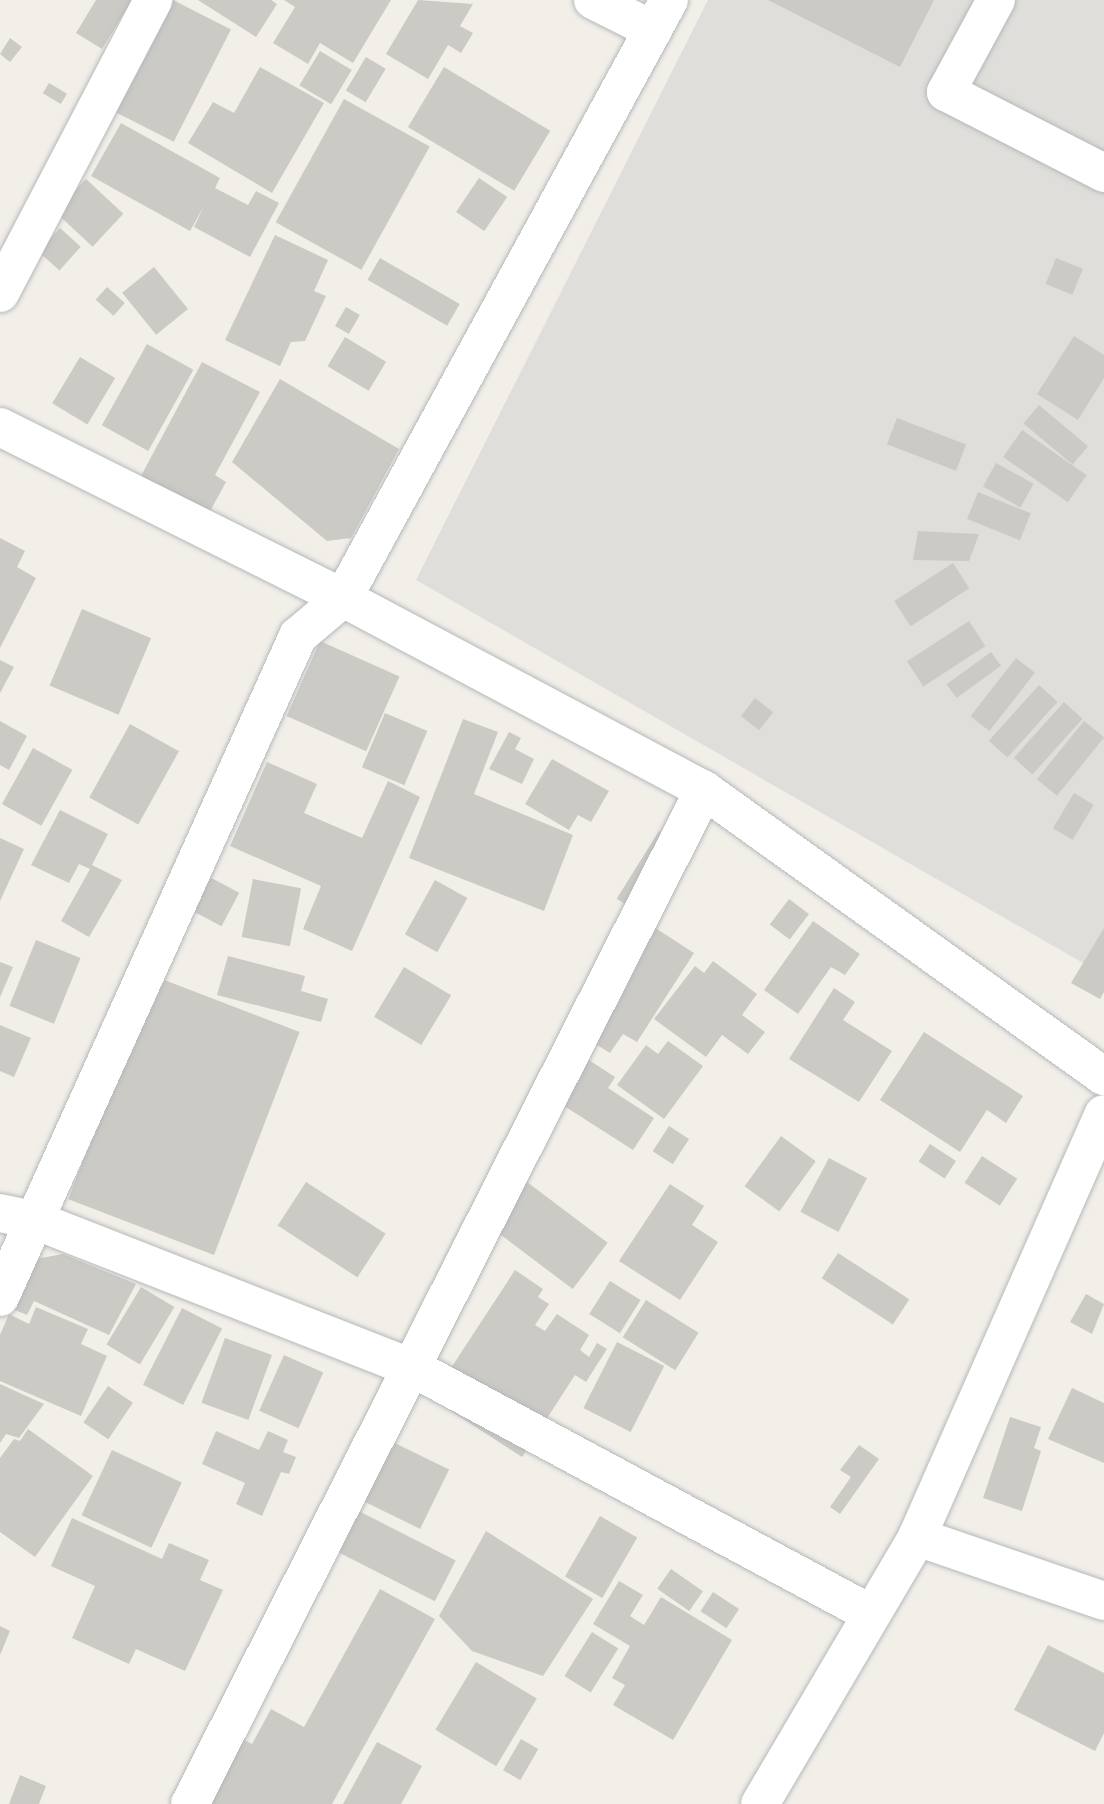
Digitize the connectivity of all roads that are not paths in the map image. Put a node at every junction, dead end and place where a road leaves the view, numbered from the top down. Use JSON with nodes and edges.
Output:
{"nodes":[{"id":1,"x":153,"y":0,"type":"edge"},
{"id":2,"x":593,"y":0,"type":"edge"},
{"id":3,"x":996,"y":0,"type":"edge"},
{"id":4,"x":661,"y":15,"type":"edge"},
{"id":5,"x":1104,"y":173,"type":"edge"},
{"id":6,"x":0,"y":293,"type":"edge"},
{"id":7,"x":0,"y":427,"type":"edge"},
{"id":8,"x":343,"y":598,"type":"junction"},
{"id":9,"x":704,"y":790,"type":"junction"},
{"id":10,"x":1104,"y":1076,"type":"edge"},
{"id":11,"x":1104,"y":1114,"type":"edge"},
{"id":12,"x":0,"y":1213,"type":"edge"},
{"id":13,"x":37,"y":1221,"type":"junction"},
{"id":14,"x":0,"y":1297,"type":"edge"},
{"id":15,"x":413,"y":1367,"type":"junction"},
{"id":16,"x":916,"y":1537,"type":"junction"},
{"id":17,"x":1104,"y":1601,"type":"edge"},
{"id":18,"x":871,"y":1614,"type":"junction"},
{"id":19,"x":190,"y":1804,"type":"edge"},
{"id":20,"x":760,"y":1804,"type":"edge"}],
"edges":[{"from":1,"to":6,"type":"street"},
{"from":2,"to":4,"type":"street"},
{"from":3,"to":5,"type":"street"},
{"from":4,"to":8,"type":"street"},
{"from":7,"to":8,"type":"street"},
{"from":8,"to":9,"type":"street"},
{"from":8,"to":13,"type":"street"},
{"from":9,"to":10,"type":"street"},
{"from":9,"to":15,"type":"street"},
{"from":11,"to":16,"type":"street"},
{"from":12,"to":13,"type":"street"},
{"from":13,"to":14,"type":"street"},
{"from":13,"to":15,"type":"street"},
{"from":15,"to":18,"type":"street"},
{"from":15,"to":19,"type":"street"},
{"from":16,"to":17,"type":"street"},
{"from":16,"to":18,"type":"street"},
{"from":18,"to":20,"type":"street"}]}
